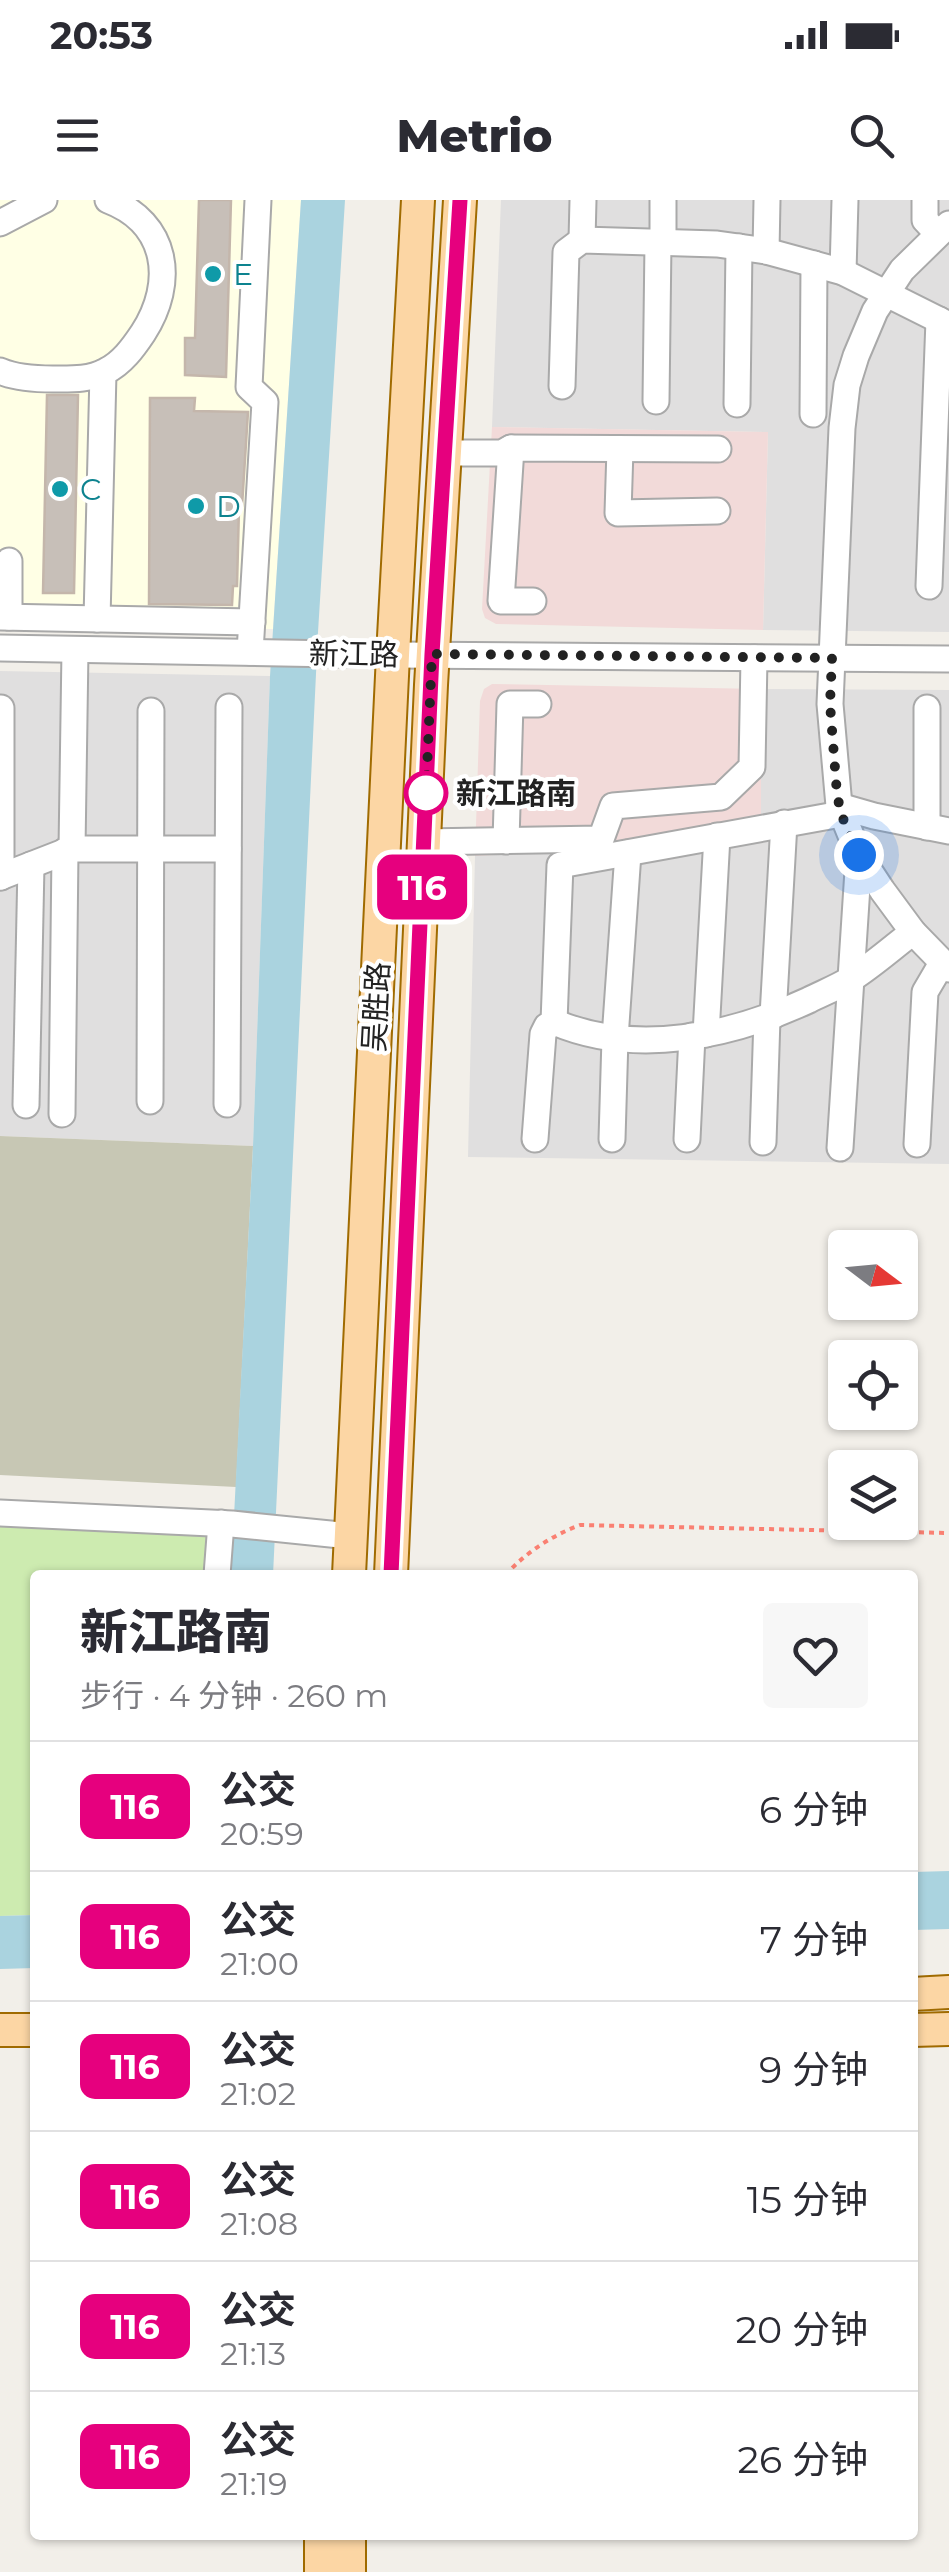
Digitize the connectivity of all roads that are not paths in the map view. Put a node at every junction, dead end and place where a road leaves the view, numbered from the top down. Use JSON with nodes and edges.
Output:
{"nodes":[{"id":1,"x":44,"y":200,"type":"edge"},
{"id":2,"x":108,"y":200,"type":"edge"},
{"id":3,"x":258,"y":200,"type":"edge"},
{"id":4,"x":418,"y":200,"type":"edge"},
{"id":5,"x":460,"y":200,"type":"edge"},
{"id":6,"x":583,"y":200,"type":"edge"},
{"id":7,"x":663,"y":200,"type":"edge"},
{"id":8,"x":768,"y":200,"type":"edge"},
{"id":9,"x":845,"y":200,"type":"edge"},
{"id":10,"x":925,"y":200,"type":"edge"},
{"id":11,"x":146,"y":211,"type":"edge"},
{"id":12,"x":0,"y":223,"type":"edge"},
{"id":13,"x":943,"y":228,"type":"edge"},
{"id":14,"x":582,"y":240,"type":"junction"},
{"id":15,"x":660,"y":242,"type":"junction"},
{"id":16,"x":739,"y":247,"type":"junction"},
{"id":17,"x":766,"y":250,"type":"junction"},
{"id":18,"x":814,"y":264,"type":"junction"},
{"id":19,"x":844,"y":272,"type":"junction"},
{"id":20,"x":887,"y":293,"type":"junction"},
{"id":21,"x":944,"y":322,"type":"edge"},
{"id":22,"x":0,"y":372,"type":"edge"},
{"id":23,"x":103,"y":373,"type":"junction"},
{"id":24,"x":562,"y":386,"type":"dead end"},
{"id":25,"x":656,"y":402,"type":"dead end"},
{"id":26,"x":737,"y":404,"type":"dead end"},
{"id":27,"x":812,"y":414,"type":"dead end"},
{"id":28,"x":511,"y":448,"type":"junction"},
{"id":29,"x":620,"y":448,"type":"junction"},
{"id":30,"x":445,"y":449,"type":"junction"},
{"id":31,"x":718,"y":449,"type":"dead end"},
{"id":32,"x":717,"y":511,"type":"dead end"},
{"id":33,"x":10,"y":560,"type":"dead end"},
{"id":34,"x":396,"y":586,"type":"junction"},
{"id":35,"x":436,"y":586,"type":"junction"},
{"id":36,"x":930,"y":586,"type":"dead end"},
{"id":37,"x":533,"y":601,"type":"dead end"},
{"id":38,"x":4,"y":617,"type":"edge"},
{"id":39,"x":97,"y":619,"type":"junction"},
{"id":40,"x":252,"y":622,"type":"junction"},
{"id":41,"x":0,"y":648,"type":"edge"},
{"id":42,"x":74,"y":650,"type":"junction"},
{"id":43,"x":259,"y":652,"type":"junction"},
{"id":44,"x":432,"y":654,"type":"junction"},
{"id":45,"x":393,"y":655,"type":"junction"},
{"id":46,"x":754,"y":658,"type":"junction"},
{"id":47,"x":832,"y":658,"type":"junction"},
{"id":48,"x":949,"y":660,"type":"edge"},
{"id":49,"x":538,"y":704,"type":"dead end"},
{"id":50,"x":228,"y":707,"type":"dead end"},
{"id":51,"x":1,"y":708,"type":"edge"},
{"id":52,"x":927,"y":708,"type":"dead end"},
{"id":53,"x":151,"y":710,"type":"dead end"},
{"id":54,"x":390,"y":716,"type":"junction"},
{"id":55,"x":430,"y":717,"type":"junction"},
{"id":56,"x":840,"y":810,"type":"junction"},
{"id":57,"x":784,"y":823,"type":"junction"},
{"id":58,"x":938,"y":829,"type":"edge"},
{"id":59,"x":717,"y":836,"type":"junction"},
{"id":60,"x":506,"y":841,"type":"junction"},
{"id":61,"x":424,"y":842,"type":"junction"},
{"id":62,"x":150,"y":849,"type":"junction"},
{"id":63,"x":228,"y":849,"type":"junction"},
{"id":64,"x":69,"y":850,"type":"junction"},
{"id":65,"x":628,"y":853,"type":"junction"},
{"id":66,"x":859,"y":855,"type":"junction"},
{"id":67,"x":31,"y":865,"type":"junction"},
{"id":68,"x":0,"y":877,"type":"edge"},
{"id":69,"x":913,"y":932,"type":"junction"},
{"id":70,"x":946,"y":966,"type":"edge"},
{"id":71,"x":850,"y":980,"type":"junction"},
{"id":72,"x":770,"y":1017,"type":"junction"},
{"id":73,"x":554,"y":1022,"type":"junction"},
{"id":74,"x":699,"y":1035,"type":"junction"},
{"id":75,"x":616,"y":1038,"type":"junction"},
{"id":76,"x":150,"y":1101,"type":"dead end"},
{"id":77,"x":26,"y":1104,"type":"dead end"},
{"id":78,"x":227,"y":1104,"type":"dead end"},
{"id":79,"x":62,"y":1114,"type":"dead end"},
{"id":80,"x":536,"y":1139,"type":"dead end"},
{"id":81,"x":612,"y":1139,"type":"dead end"},
{"id":82,"x":687,"y":1140,"type":"dead end"},
{"id":83,"x":763,"y":1142,"type":"dead end"},
{"id":84,"x":917,"y":1144,"type":"dead end"},
{"id":85,"x":840,"y":1148,"type":"dead end"},
{"id":86,"x":0,"y":1513,"type":"edge"},
{"id":87,"x":226,"y":1524,"type":"junction"},
{"id":88,"x":350,"y":1536,"type":"junction"},
{"id":89,"x":218,"y":1570,"type":"edge"},
{"id":90,"x":349,"y":1570,"type":"edge"},
{"id":91,"x":391,"y":1570,"type":"edge"},
{"id":92,"x":949,"y":1992,"type":"edge"},
{"id":93,"x":918,"y":1994,"type":"edge"},
{"id":94,"x":949,"y":2029,"type":"edge"},
{"id":95,"x":0,"y":2030,"type":"edge"},
{"id":96,"x":30,"y":2030,"type":"edge"},
{"id":97,"x":918,"y":2030,"type":"edge"},
{"id":98,"x":321,"y":2540,"type":"edge"},
{"id":99,"x":350,"y":2540,"type":"edge"},
{"id":100,"x":321,"y":2572,"type":"edge"},
{"id":101,"x":349,"y":2572,"type":"edge"}],
"edges":[{"from":1,"to":12,"type":"street"},
{"from":2,"to":11,"type":"street"},
{"from":3,"to":40,"type":"street"},
{"from":4,"to":34,"type":"main road","name":"吴胜路"},
{"from":5,"to":30,"type":"main road","name":"吴胜路"},
{"from":6,"to":14,"type":"street"},
{"from":7,"to":15,"type":"street"},
{"from":8,"to":17,"type":"street"},
{"from":9,"to":19,"type":"street"},
{"from":10,"to":13,"type":"street"},
{"from":11,"to":23,"type":"street"},
{"from":13,"to":20,"type":"street"},
{"from":14,"to":15,"type":"street"},
{"from":14,"to":24,"type":"street"},
{"from":15,"to":16,"type":"street"},
{"from":15,"to":25,"type":"street"},
{"from":16,"to":17,"type":"street"},
{"from":16,"to":26,"type":"street"},
{"from":17,"to":18,"type":"street"},
{"from":18,"to":19,"type":"street"},
{"from":18,"to":27,"type":"street"},
{"from":19,"to":20,"type":"street"},
{"from":20,"to":21,"type":"street"},
{"from":20,"to":47,"type":"street"},
{"from":21,"to":36,"type":"street"},
{"from":22,"to":23,"type":"street"},
{"from":23,"to":39,"type":"street"},
{"from":28,"to":29,"type":"street"},
{"from":28,"to":30,"type":"street"},
{"from":28,"to":37,"type":"street"},
{"from":29,"to":31,"type":"street"},
{"from":29,"to":32,"type":"street"},
{"from":30,"to":35,"type":"main road","name":"吴胜路"},
{"from":33,"to":38,"type":"street"},
{"from":34,"to":35,"type":"main road"},
{"from":34,"to":45,"type":"main road","name":"吴胜路"},
{"from":35,"to":44,"type":"main road","name":"吴胜路"},
{"from":38,"to":39,"type":"street"},
{"from":39,"to":40,"type":"street"},
{"from":40,"to":43,"type":"street"},
{"from":41,"to":42,"type":"street","name":"新江路"},
{"from":42,"to":43,"type":"street","name":"新江路"},
{"from":42,"to":64,"type":"street"},
{"from":43,"to":45,"type":"street","name":"新江路"},
{"from":44,"to":45,"type":"street","name":"新江路"},
{"from":44,"to":46,"type":"street","name":"新江路"},
{"from":44,"to":55,"type":"main road","name":"吴胜路"},
{"from":45,"to":54,"type":"main road","name":"吴胜路"},
{"from":46,"to":47,"type":"street","name":"新江路"},
{"from":46,"to":60,"type":"street"},
{"from":47,"to":48,"type":"street","name":"新江路"},
{"from":47,"to":56,"type":"street"},
{"from":49,"to":60,"type":"street"},
{"from":50,"to":63,"type":"street"},
{"from":51,"to":68,"type":"street"},
{"from":52,"to":58,"type":"street"},
{"from":53,"to":62,"type":"street"},
{"from":54,"to":55,"type":"main road"},
{"from":54,"to":88,"type":"main road","name":"吴胜路"},
{"from":55,"to":61,"type":"main road","name":"吴胜路"},
{"from":56,"to":57,"type":"street"},
{"from":56,"to":58,"type":"street"},
{"from":56,"to":66,"type":"street"},
{"from":57,"to":59,"type":"street"},
{"from":57,"to":72,"type":"street"},
{"from":59,"to":65,"type":"street"},
{"from":59,"to":74,"type":"street"},
{"from":60,"to":61,"type":"street"},
{"from":61,"to":91,"type":"main road","name":"吴胜路"},
{"from":62,"to":63,"type":"street"},
{"from":62,"to":64,"type":"street"},
{"from":62,"to":76,"type":"street"},
{"from":63,"to":78,"type":"street"},
{"from":64,"to":67,"type":"street"},
{"from":64,"to":79,"type":"street"},
{"from":65,"to":73,"type":"street"},
{"from":65,"to":75,"type":"street"},
{"from":66,"to":69,"type":"street"},
{"from":66,"to":71,"type":"street"},
{"from":67,"to":68,"type":"street"},
{"from":67,"to":77,"type":"street"},
{"from":69,"to":70,"type":"street"},
{"from":69,"to":71,"type":"street"},
{"from":70,"to":84,"type":"street"},
{"from":71,"to":72,"type":"street"},
{"from":71,"to":85,"type":"street"},
{"from":72,"to":74,"type":"street"},
{"from":72,"to":83,"type":"street"},
{"from":73,"to":75,"type":"street"},
{"from":73,"to":80,"type":"street"},
{"from":74,"to":75,"type":"street"},
{"from":74,"to":82,"type":"street"},
{"from":75,"to":81,"type":"street"},
{"from":86,"to":87,"type":"street"},
{"from":87,"to":88,"type":"street"},
{"from":87,"to":89,"type":"street"},
{"from":88,"to":90,"type":"main road","name":"吴胜路"},
{"from":92,"to":93,"type":"main road"},
{"from":94,"to":97,"type":"main road"},
{"from":95,"to":96,"type":"main road"},
{"from":98,"to":100,"type":"main road"},
{"from":99,"to":101,"type":"main road"}]}
